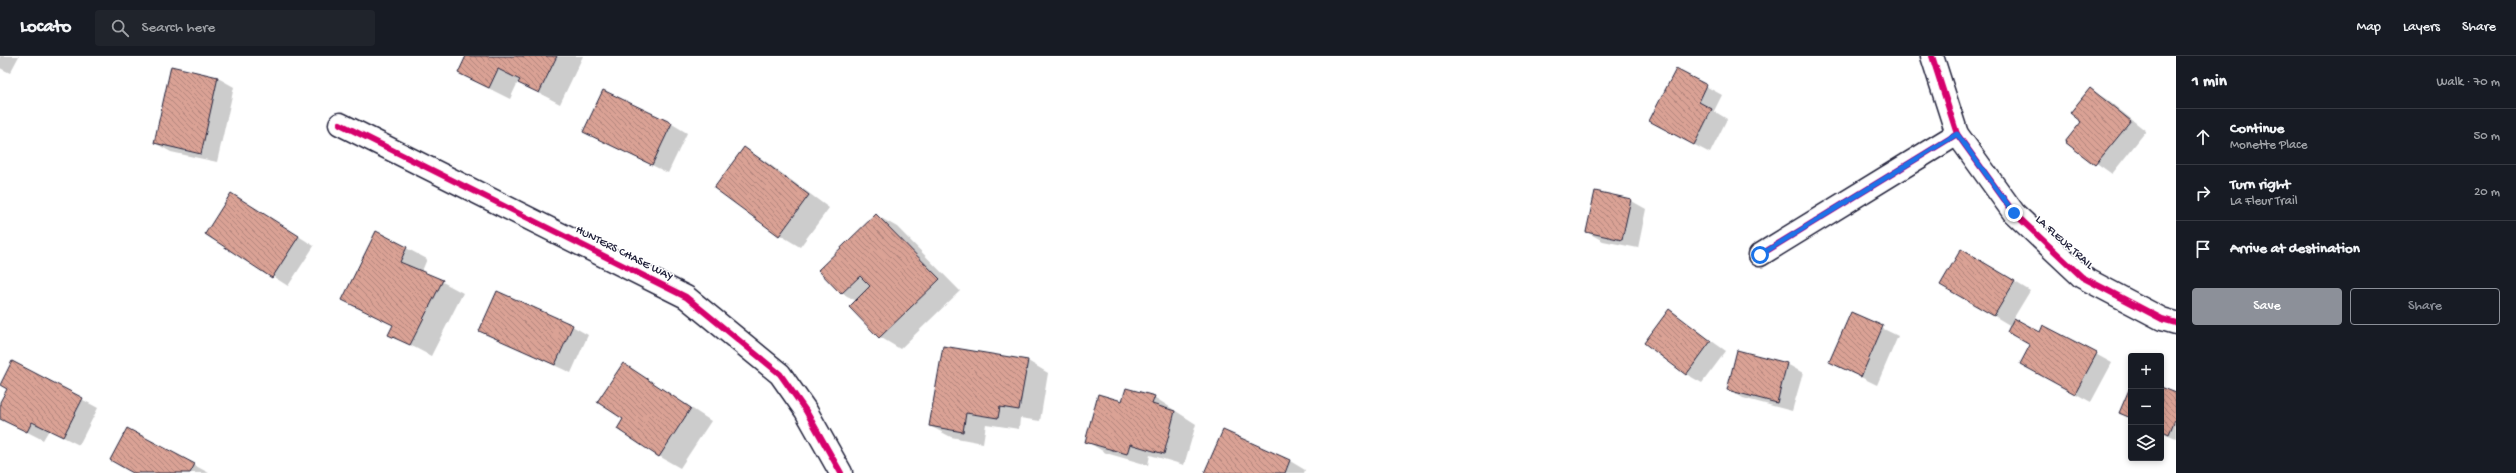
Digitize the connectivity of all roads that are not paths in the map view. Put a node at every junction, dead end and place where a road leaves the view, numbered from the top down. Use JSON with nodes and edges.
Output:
{"nodes":[{"id":1,"x":1932,"y":56,"type":"edge"},
{"id":2,"x":340,"y":124,"type":"dead end"},
{"id":3,"x":1957,"y":134,"type":"junction"},
{"id":4,"x":1760,"y":255,"type":"dead end"},
{"id":5,"x":2176,"y":323,"type":"edge"},
{"id":6,"x":841,"y":473,"type":"edge"}],
"edges":[{"from":1,"to":3,"type":"street","name":"LA FLEUR TRAIL"},
{"from":2,"to":6,"type":"street","name":"HUNTERS CHASE WAY"},
{"from":3,"to":4,"type":"street"},
{"from":3,"to":5,"type":"street","name":"LA FLEUR TRAIL"}]}
